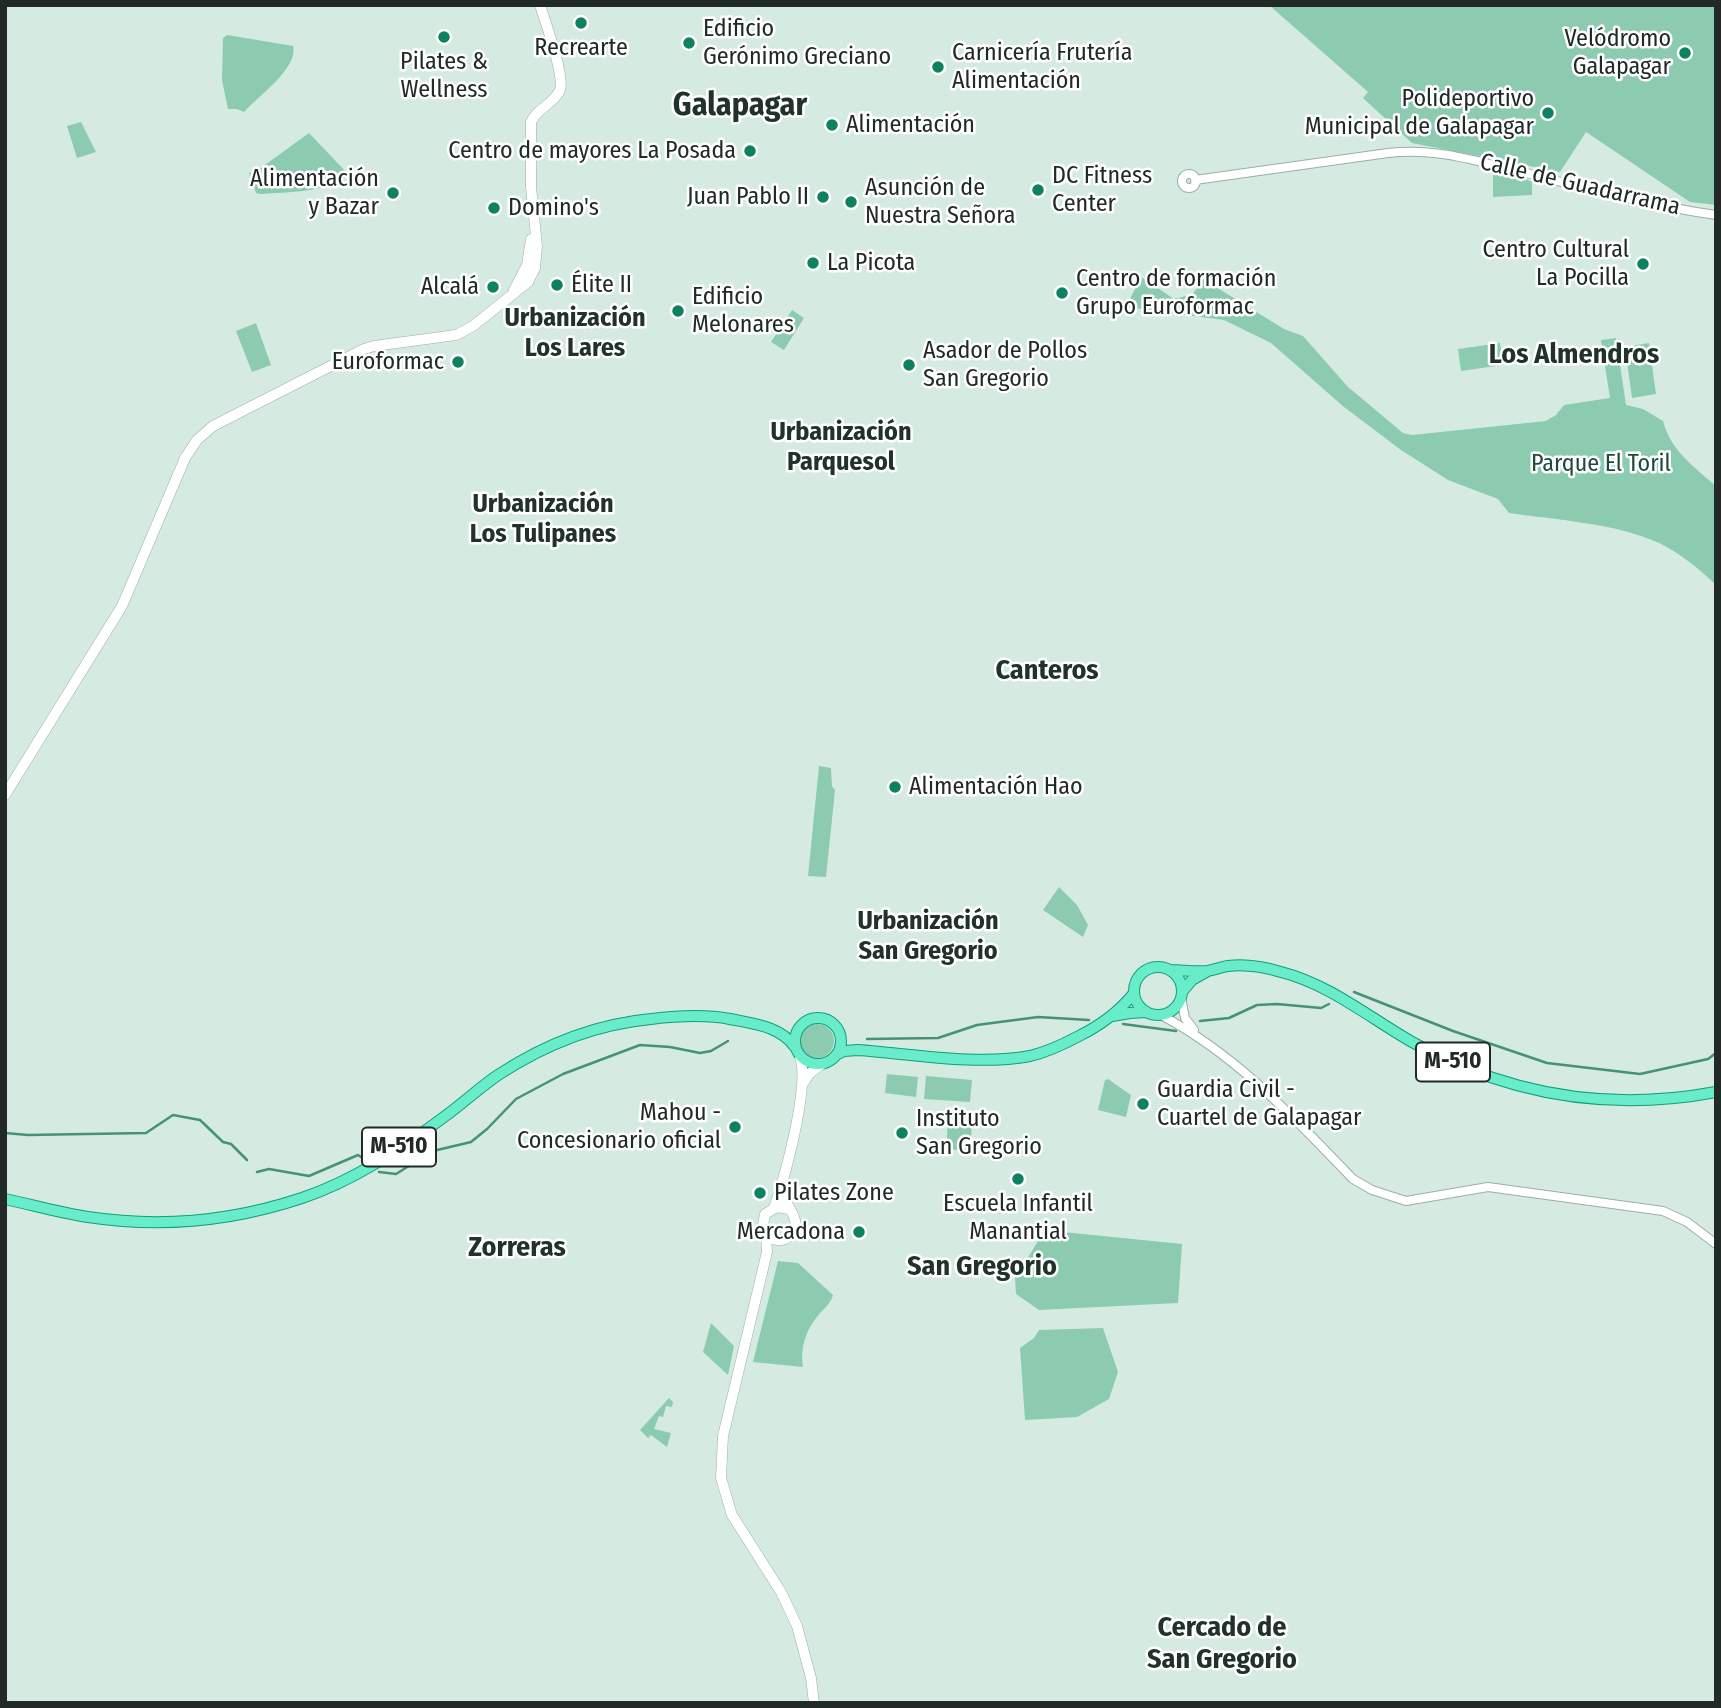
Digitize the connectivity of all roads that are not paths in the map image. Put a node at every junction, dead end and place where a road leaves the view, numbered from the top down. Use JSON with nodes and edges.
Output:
{"nodes":[{"id":1,"x":540,"y":5,"type":"edge"},
{"id":2,"x":1195,"y":180,"type":"dead end"},
{"id":3,"x":1716,"y":215,"type":"edge"},
{"id":4,"x":5,"y":795,"type":"edge"},
{"id":5,"x":1170,"y":970,"type":"junction"},
{"id":6,"x":1208,"y":971,"type":"junction"},
{"id":7,"x":1134,"y":993,"type":"junction"},
{"id":8,"x":1181,"y":995,"type":"junction"},
{"id":9,"x":1147,"y":1012,"type":"junction"},
{"id":10,"x":1161,"y":1014,"type":"junction"},
{"id":11,"x":1112,"y":1016,"type":"junction"},
{"id":12,"x":802,"y":1024,"type":"junction"},
{"id":13,"x":773,"y":1029,"type":"junction"},
{"id":14,"x":839,"y":1032,"type":"junction"},
{"id":15,"x":1195,"y":1033,"type":"junction"},
{"id":16,"x":872,"y":1051,"type":"junction"},
{"id":17,"x":798,"y":1052,"type":"junction"},
{"id":18,"x":836,"y":1055,"type":"junction"},
{"id":19,"x":822,"y":1064,"type":"junction"},
{"id":20,"x":802,"y":1090,"type":"junction"},
{"id":21,"x":1716,"y":1091,"type":"edge"},
{"id":22,"x":783,"y":1181,"type":"junction"},
{"id":23,"x":5,"y":1199,"type":"edge"},
{"id":24,"x":774,"y":1208,"type":"junction"},
{"id":25,"x":789,"y":1209,"type":"junction"},
{"id":26,"x":766,"y":1234,"type":"junction"},
{"id":27,"x":778,"y":1240,"type":"junction"},
{"id":28,"x":1716,"y":1244,"type":"edge"},
{"id":29,"x":766,"y":1252,"type":"junction"},
{"id":30,"x":814,"y":1703,"type":"edge"}],
"edges":[{"from":1,"to":4,"type":"main road"},
{"from":2,"to":3,"type":"street","name":"Calle de Guadarrama"},
{"from":5,"to":6,"type":"main road","number":"M-510"},
{"from":5,"to":7,"type":"main road","number":"M-510"},
{"from":5,"to":8,"type":"main road"},
{"from":6,"to":8,"type":"main road"},
{"from":6,"to":21,"type":"main road","number":"M-510"},
{"from":7,"to":9,"type":"main road"},
{"from":7,"to":11,"type":"main road","number":"M-510"},
{"from":8,"to":10,"type":"main road"},
{"from":8,"to":15,"type":"street"},
{"from":9,"to":10,"type":"main road","number":"M-510"},
{"from":9,"to":11,"type":"main road","number":"M-510"},
{"from":10,"to":15,"type":"street"},
{"from":11,"to":16,"type":"main road","number":"M-510"},
{"from":12,"to":13,"type":"main road","number":"M-510"},
{"from":12,"to":14,"type":"main road","number":"M-510"},
{"from":12,"to":17,"type":"main road"},
{"from":13,"to":17,"type":"main road","number":"M-510"},
{"from":13,"to":23,"type":"main road","number":"M-510"},
{"from":14,"to":16,"type":"main road","number":"M-510"},
{"from":14,"to":18,"type":"main road"},
{"from":15,"to":28,"type":"street"},
{"from":16,"to":18,"type":"main road","number":"M-510"},
{"from":17,"to":19,"type":"main road","number":"M-510"},
{"from":17,"to":20,"type":"main road"},
{"from":18,"to":19,"type":"main road","number":"M-510"},
{"from":19,"to":20,"type":"main road"},
{"from":20,"to":22,"type":"main road"},
{"from":22,"to":24,"type":"main road"},
{"from":22,"to":25,"type":"main road"},
{"from":24,"to":25,"type":"main road"},
{"from":24,"to":26,"type":"main road"},
{"from":25,"to":27,"type":"main road"},
{"from":26,"to":27,"type":"main road"},
{"from":26,"to":29,"type":"main road"},
{"from":27,"to":29,"type":"main road"},
{"from":29,"to":30,"type":"main road"}]}
